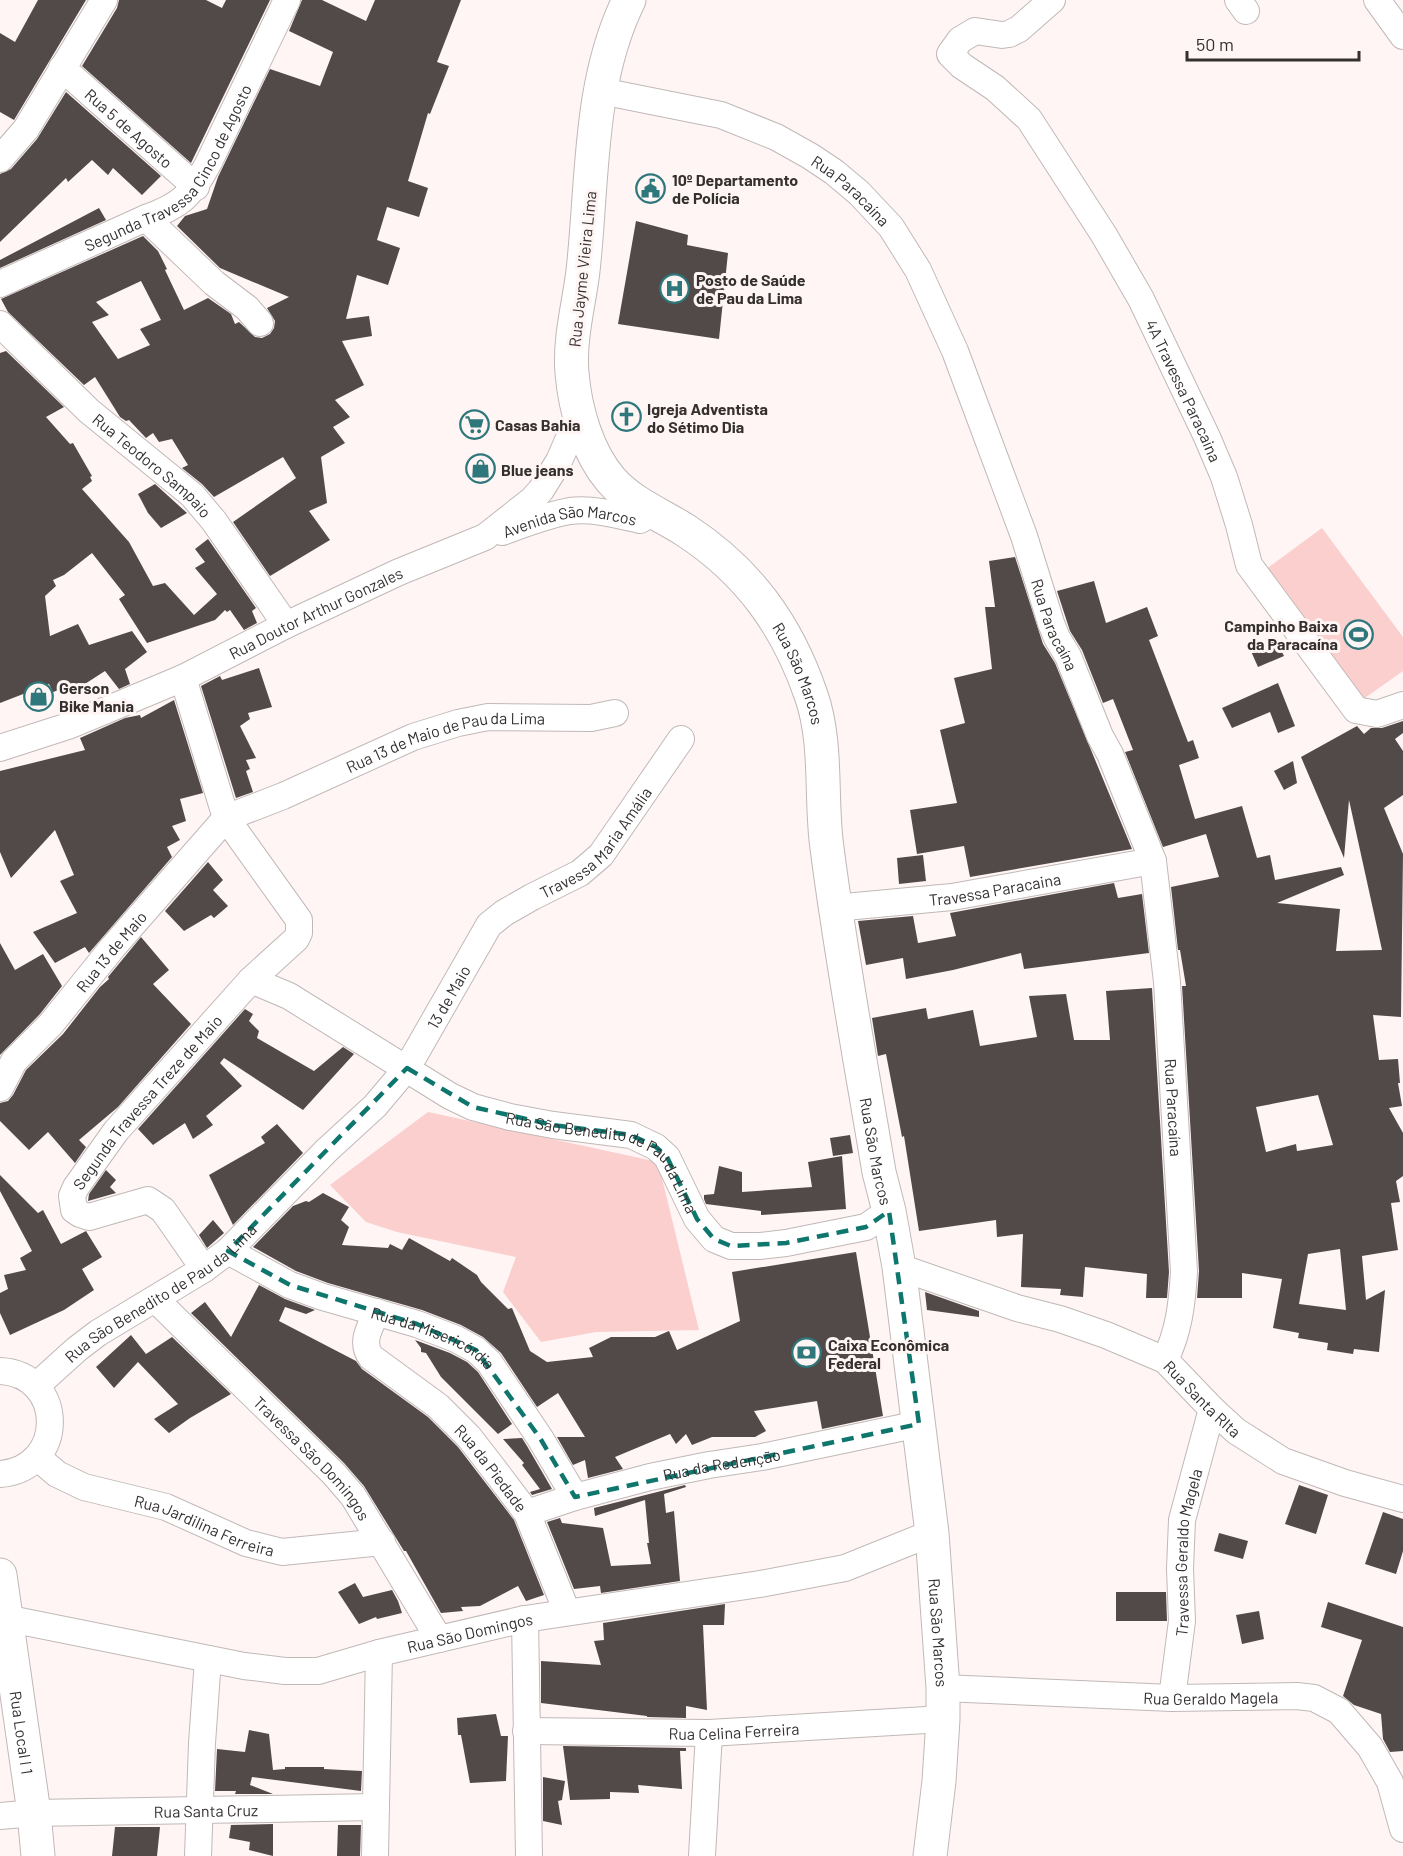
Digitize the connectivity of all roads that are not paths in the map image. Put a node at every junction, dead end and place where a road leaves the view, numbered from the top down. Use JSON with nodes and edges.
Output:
{"nodes":[{"id":1,"x":104,"y":0,"type":"edge"},
{"id":2,"x":287,"y":0,"type":"edge"},
{"id":3,"x":629,"y":0,"type":"edge"},
{"id":4,"x":1052,"y":0,"type":"edge"},
{"id":5,"x":1377,"y":0,"type":"edge"},
{"id":6,"x":1403,"y":36,"type":"edge"},
{"id":7,"x":62,"y":68,"type":"junction"},
{"id":8,"x":601,"y":92,"type":"junction"},
{"id":9,"x":0,"y":159,"type":"edge"},
{"id":10,"x":196,"y":187,"type":"junction"},
{"id":11,"x":146,"y":218,"type":"junction"},
{"id":12,"x":0,"y":284,"type":"edge"},
{"id":13,"x":260,"y":323,"type":"dead end"},
{"id":14,"x":0,"y":324,"type":"edge"},
{"id":15,"x":579,"y":415,"type":"junction"},
{"id":16,"x":655,"y":512,"type":"junction"},
{"id":17,"x":485,"y":537,"type":"junction"},
{"id":18,"x":286,"y":625,"type":"junction"},
{"id":19,"x":183,"y":678,"type":"junction"},
{"id":20,"x":1403,"y":705,"type":"edge"},
{"id":21,"x":615,"y":713,"type":"dead end"},
{"id":22,"x":681,"y":739,"type":"dead end"},
{"id":23,"x":0,"y":748,"type":"edge"},
{"id":24,"x":283,"y":796,"type":"joint"},
{"id":25,"x":226,"y":818,"type":"junction"},
{"id":26,"x":1153,"y":861,"type":"junction"},
{"id":27,"x":834,"y":908,"type":"junction"},
{"id":28,"x":489,"y":925,"type":"joint"},
{"id":29,"x":252,"y":980,"type":"junction"},
{"id":30,"x":407,"y":1068,"type":"junction"},
{"id":31,"x":0,"y":1088,"type":"edge"},
{"id":32,"x":889,"y":1211,"type":"junction"},
{"id":33,"x":228,"y":1251,"type":"junction"},
{"id":34,"x":899,"y":1267,"type":"junction"},
{"id":35,"x":204,"y":1269,"type":"junction"},
{"id":36,"x":155,"y":1299,"type":"junction"},
{"id":37,"x":377,"y":1312,"type":"junction"},
{"id":38,"x":1165,"y":1360,"type":"junction"},
{"id":39,"x":0,"y":1371,"type":"edge"},
{"id":40,"x":36,"y":1386,"type":"junction"},
{"id":41,"x":1212,"y":1409,"type":"junction"},
{"id":42,"x":919,"y":1424,"type":"junction"},
{"id":43,"x":37,"y":1457,"type":"junction"},
{"id":44,"x":0,"y":1474,"type":"edge"},
{"id":45,"x":575,"y":1497,"type":"junction"},
{"id":46,"x":1403,"y":1500,"type":"edge"},
{"id":47,"x":527,"y":1513,"type":"junction"},
{"id":48,"x":932,"y":1533,"type":"junction"},
{"id":49,"x":382,"y":1542,"type":"junction"},
{"id":50,"x":0,"y":1575,"type":"edge"},
{"id":51,"x":567,"y":1612,"type":"junction"},
{"id":52,"x":3,"y":1617,"type":"edge"},
{"id":53,"x":525,"y":1619,"type":"junction"},
{"id":54,"x":439,"y":1639,"type":"junction"},
{"id":55,"x":379,"y":1653,"type":"junction"},
{"id":56,"x":208,"y":1659,"type":"junction"},
{"id":57,"x":1172,"y":1698,"type":"junction"},
{"id":58,"x":943,"y":1704,"type":"junction"},
{"id":59,"x":526,"y":1731,"type":"junction"},
{"id":60,"x":709,"y":1733,"type":"junction"},
{"id":61,"x":376,"y":1807,"type":"junction"},
{"id":62,"x":199,"y":1811,"type":"junction"},
{"id":63,"x":34,"y":1813,"type":"junction"},
{"id":64,"x":0,"y":1816,"type":"edge"},
{"id":65,"x":1403,"y":1829,"type":"edge"},
{"id":66,"x":38,"y":1856,"type":"edge"},
{"id":67,"x":198,"y":1856,"type":"edge"},
{"id":68,"x":375,"y":1856,"type":"edge"},
{"id":69,"x":529,"y":1856,"type":"edge"},
{"id":70,"x":702,"y":1856,"type":"edge"},
{"id":71,"x":930,"y":1856,"type":"edge"}],
"edges":[{"from":1,"to":7,"type":"street"},
{"from":2,"to":10,"type":"street","name":"Segunda Travessa Cinco de Agosto"},
{"from":3,"to":8,"type":"main road","name":"Rua Jayme Vieira Lima"},
{"from":4,"to":20,"type":"street","name":"4A Travessa Paracaina"},
{"from":5,"to":6,"type":"street"},
{"from":7,"to":9,"type":"street"},
{"from":7,"to":10,"type":"street","name":"Rua 5 de Agosto"},
{"from":8,"to":15,"type":"main road","name":"Rua Jayme Vieira Lima"},
{"from":8,"to":26,"type":"street","name":"Rua Paracaína"},
{"from":10,"to":11,"type":"street","name":"Segunda Travessa Cinco de Agosto"},
{"from":11,"to":12,"type":"street","name":"Segunda Travessa Cinco de Agosto"},
{"from":11,"to":13,"type":"street"},
{"from":14,"to":18,"type":"street","name":"Rua Teodoro Sampaio"},
{"from":15,"to":16,"type":"main road","name":"Rua Jayme Vieira Lima"},
{"from":15,"to":17,"type":"street","name":"Rua Doutor Arthur Gonzales"},
{"from":16,"to":17,"type":"street","name":"Avenida São Marcos"},
{"from":16,"to":27,"type":"main road","name":"Rua São Marcos"},
{"from":17,"to":18,"type":"street","name":"Rua Doutor Arthur Gonzales"},
{"from":18,"to":19,"type":"street","name":"Rua Doutor Arthur Gonzales"},
{"from":19,"to":23,"type":"street","name":"Rua Doutor Arthur Gonzales"},
{"from":19,"to":25,"type":"street"},
{"from":21,"to":24,"type":"street","name":"Rua 13 de Maio de Pau da Lima"},
{"from":22,"to":28,"type":"street","name":"Travessa Maria Amália"},
{"from":24,"to":25,"type":"street","name":"Rua 13 de Maio"},
{"from":25,"to":29,"type":"street"},
{"from":25,"to":31,"type":"street","name":"Rua 13 de Maio"},
{"from":26,"to":27,"type":"street","name":"Travessa Paracaina"},
{"from":26,"to":38,"type":"street","name":"Rua Paracaína"},
{"from":27,"to":32,"type":"main road","name":"Rua São Marcos"},
{"from":28,"to":30,"type":"street","name":"13 de Maio"},
{"from":29,"to":30,"type":"street","name":"Rua São Benedito de Pau da Lima"},
{"from":29,"to":35,"type":"street","name":"Segunda Travessa Treze de Maio"},
{"from":30,"to":32,"type":"street","name":"Rua São Benedito de Pau da Lima"},
{"from":30,"to":33,"type":"street","name":"Rua São Benedito de Pau da Lima"},
{"from":32,"to":34,"type":"main road","name":"Rua São Marcos"},
{"from":33,"to":35,"type":"street","name":"Rua São Benedito de Pau da Lima"},
{"from":33,"to":37,"type":"street","name":"Rua da Misericórdia"},
{"from":34,"to":38,"type":"street","name":"Rua Santa RIta"},
{"from":34,"to":42,"type":"main road","name":"Rua São Marcos"},
{"from":35,"to":36,"type":"street","name":"Rua São Benedito de Pau da Lima"},
{"from":36,"to":40,"type":"street","name":"Rua São Benedito de Pau da Lima"},
{"from":36,"to":49,"type":"street","name":"Travessa São Domingos"},
{"from":37,"to":45,"type":"street","name":"Rua da Misericórdia"},
{"from":37,"to":47,"type":"street","name":"Rua da Piedade"},
{"from":38,"to":41,"type":"street","name":"Rua Santa RIta"},
{"from":39,"to":40,"type":"street"},
{"from":40,"to":43,"type":"street"},
{"from":41,"to":46,"type":"street","name":"Rua Santa RIta"},
{"from":41,"to":57,"type":"street","name":"Travessa Geraldo Magela"},
{"from":42,"to":45,"type":"street","name":"Rua da Redenção"},
{"from":42,"to":48,"type":"main road","name":"Rua São Marcos"},
{"from":43,"to":44,"type":"street"},
{"from":43,"to":49,"type":"street","name":"Rua Jardilina Ferreira"},
{"from":45,"to":47,"type":"street","name":"Rua da Redenção"},
{"from":47,"to":51,"type":"street","name":"Rua da Piedade"},
{"from":48,"to":51,"type":"street","name":"Rua São Domingos"},
{"from":48,"to":58,"type":"main road","name":"Rua São Marcos"},
{"from":49,"to":54,"type":"street","name":"Travessa São Domingos"},
{"from":50,"to":52,"type":"main road","name":"Rua Local I 1"},
{"from":51,"to":53,"type":"street","name":"Rua São Domingos"},
{"from":52,"to":56,"type":"street","name":"Rua São Domingos"},
{"from":52,"to":63,"type":"main road","name":"Rua Local I 1"},
{"from":53,"to":54,"type":"street","name":"Rua São Domingos"},
{"from":53,"to":59,"type":"street"},
{"from":54,"to":55,"type":"street","name":"Rua São Domingos"},
{"from":55,"to":56,"type":"street","name":"Rua São Domingos"},
{"from":55,"to":61,"type":"street"},
{"from":56,"to":62,"type":"street"},
{"from":57,"to":58,"type":"street","name":"Rua Geraldo Magela"},
{"from":57,"to":65,"type":"street","name":"Rua Geraldo Magela"},
{"from":58,"to":60,"type":"street","name":"Rua Celina Ferreira"},
{"from":58,"to":71,"type":"main road","name":"Rua São Marcos"},
{"from":59,"to":60,"type":"street","name":"Rua Celina Ferreira"},
{"from":59,"to":69,"type":"street"},
{"from":60,"to":70,"type":"street"},
{"from":61,"to":62,"type":"street","name":"Rua Santa Cruz"},
{"from":61,"to":68,"type":"street"},
{"from":62,"to":63,"type":"street","name":"Rua Santa Cruz"},
{"from":62,"to":67,"type":"street"},
{"from":63,"to":64,"type":"street","name":"Rua Santa Cruz"},
{"from":63,"to":66,"type":"main road","name":"Rua Local I 1"}]}
